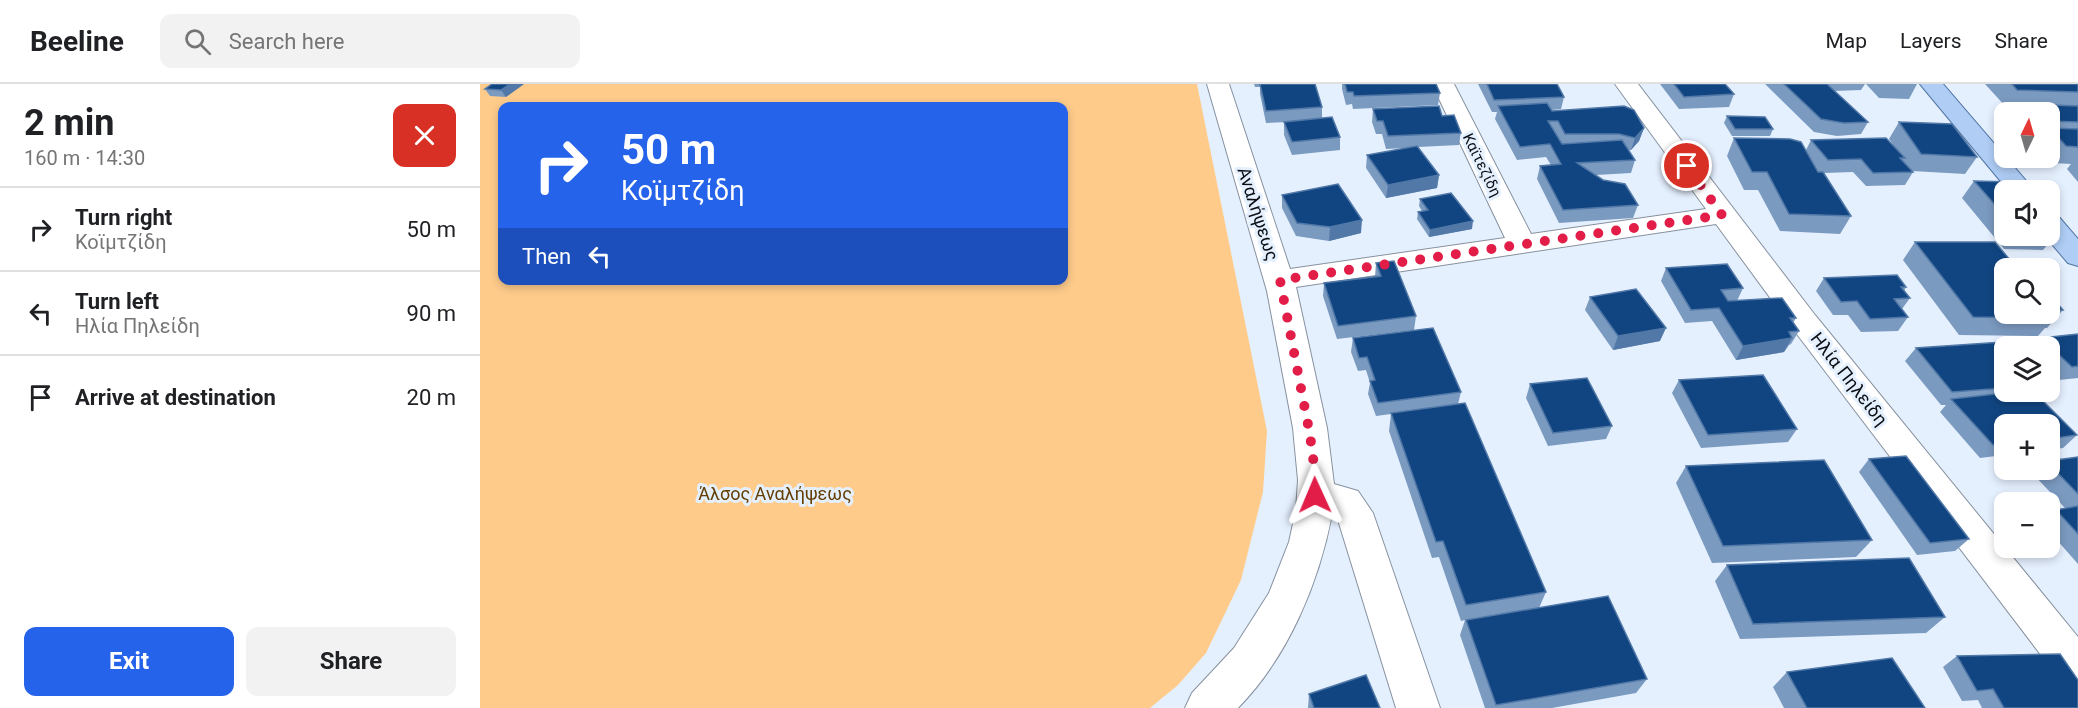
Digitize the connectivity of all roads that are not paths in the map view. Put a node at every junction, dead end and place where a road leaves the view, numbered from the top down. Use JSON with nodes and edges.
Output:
{"nodes":[{"id":1,"x":1218,"y":84,"type":"edge"},
{"id":2,"x":1443,"y":84,"type":"edge"},
{"id":3,"x":1626,"y":84,"type":"edge"},
{"id":4,"x":1931,"y":84,"type":"edge"},
{"id":5,"x":2013,"y":180,"type":"edge"},
{"id":6,"x":1722,"y":215,"type":"junction"},
{"id":7,"x":2060,"y":236,"type":"edge"},
{"id":8,"x":1521,"y":245,"type":"junction"},
{"id":9,"x":2078,"y":257,"type":"edge"},
{"id":10,"x":1280,"y":280,"type":"junction"},
{"id":11,"x":1315,"y":495,"type":"junction"},
{"id":12,"x":2078,"y":670,"type":"edge"},
{"id":13,"x":1207,"y":708,"type":"edge"},
{"id":14,"x":1418,"y":708,"type":"edge"}],
"edges":[{"from":1,"to":10,"type":"street","name":"Αναλήψεως"},
{"from":2,"to":8,"type":"street","name":"Καϊτεζίδη"},
{"from":3,"to":6,"type":"street","name":"Ηλία Πηλείδη"},
{"from":4,"to":5,"type":"main road"},
{"from":6,"to":8,"type":"street"},
{"from":6,"to":12,"type":"street","name":"Ηλία Πηλείδη"},
{"from":7,"to":9,"type":"main road"},
{"from":8,"to":10,"type":"street"},
{"from":10,"to":11,"type":"street","name":"Αναλήψεως"},
{"from":11,"to":13,"type":"street","name":"Αναλήψεως"},
{"from":11,"to":14,"type":"street"}]}
